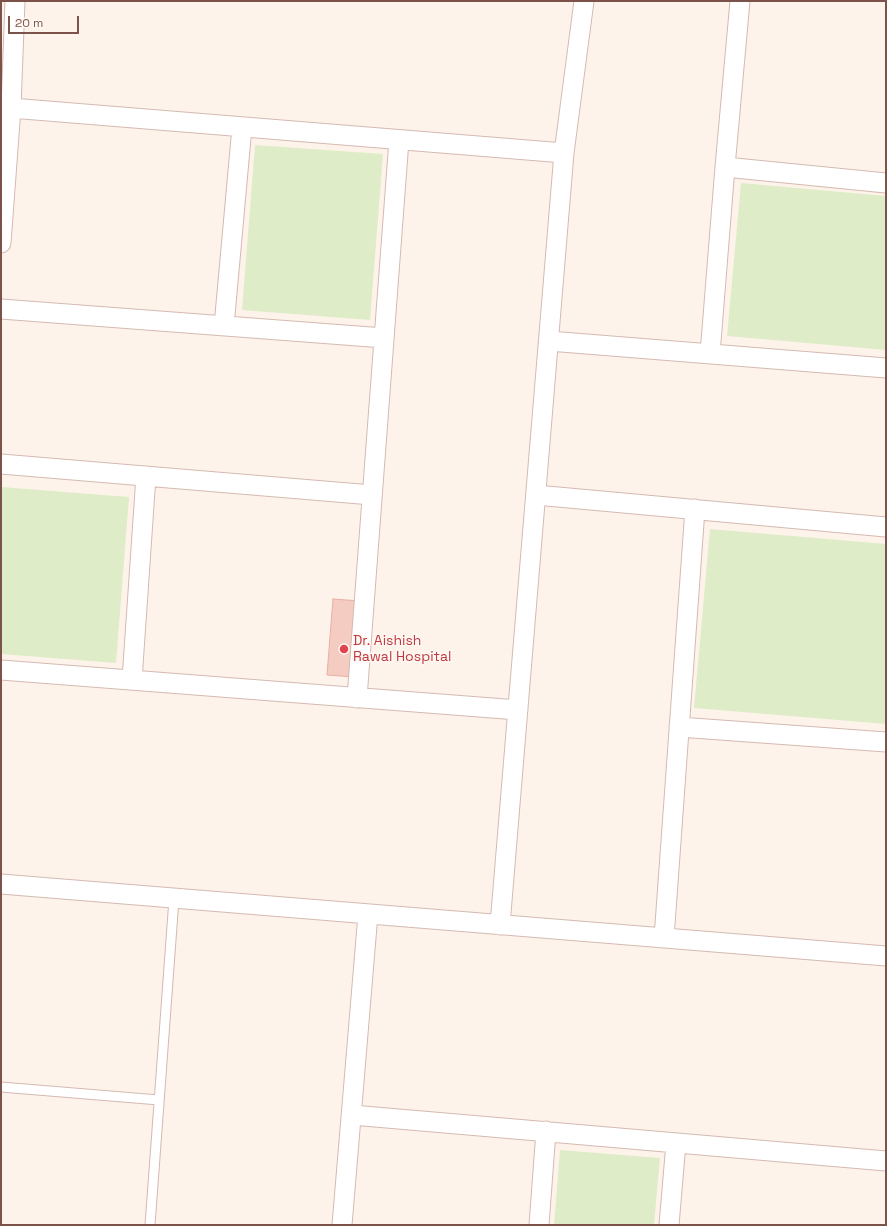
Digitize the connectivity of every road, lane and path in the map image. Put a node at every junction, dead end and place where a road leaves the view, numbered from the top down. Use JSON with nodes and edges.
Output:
{"nodes":[{"id":1,"x":15,"y":1,"type":"edge"},
{"id":2,"x":584,"y":1,"type":"edge"},
{"id":3,"x":740,"y":1,"type":"edge"},
{"id":4,"x":11,"y":108,"type":"junction"},
{"id":5,"x":242,"y":127,"type":"junction"},
{"id":6,"x":399,"y":140,"type":"junction"},
{"id":7,"x":564,"y":153,"type":"junction"},
{"id":8,"x":725,"y":167,"type":"junction"},
{"id":9,"x":886,"y":183,"type":"edge"},
{"id":10,"x":1,"y":244,"type":"edge"},
{"id":11,"x":1,"y":309,"type":"edge"},
{"id":12,"x":224,"y":326,"type":"junction"},
{"id":13,"x":384,"y":338,"type":"junction"},
{"id":14,"x":549,"y":341,"type":"junction"},
{"id":15,"x":710,"y":354,"type":"junction"},
{"id":16,"x":886,"y":368,"type":"edge"},
{"id":17,"x":1,"y":464,"type":"edge"},
{"id":18,"x":146,"y":476,"type":"junction"},
{"id":19,"x":372,"y":495,"type":"junction"},
{"id":20,"x":536,"y":495,"type":"junction"},
{"id":21,"x":695,"y":510,"type":"junction"},
{"id":22,"x":886,"y":527,"type":"edge"},
{"id":23,"x":1,"y":670,"type":"edge"},
{"id":24,"x":132,"y":680,"type":"junction"},
{"id":25,"x":357,"y":698,"type":"junction"},
{"id":26,"x":518,"y":710,"type":"junction"},
{"id":27,"x":679,"y":727,"type":"junction"},
{"id":28,"x":886,"y":742,"type":"edge"},
{"id":29,"x":1,"y":884,"type":"edge"},
{"id":30,"x":174,"y":898,"type":"junction"},
{"id":31,"x":368,"y":914,"type":"junction"},
{"id":32,"x":500,"y":925,"type":"junction"},
{"id":33,"x":664,"y":938,"type":"junction"},
{"id":34,"x":886,"y":956,"type":"edge"},
{"id":35,"x":1,"y":1088,"type":"edge"},
{"id":36,"x":159,"y":1100,"type":"junction"},
{"id":37,"x":352,"y":1115,"type":"junction"},
{"id":38,"x":546,"y":1131,"type":"junction"},
{"id":39,"x":676,"y":1143,"type":"junction"},
{"id":40,"x":886,"y":1161,"type":"edge"},
{"id":41,"x":150,"y":1225,"type":"edge"},
{"id":42,"x":342,"y":1225,"type":"edge"},
{"id":43,"x":539,"y":1225,"type":"edge"},
{"id":44,"x":669,"y":1225,"type":"edge"}],
"edges":[{"from":1,"to":4,"type":"street"},
{"from":2,"to":7,"type":"street"},
{"from":3,"to":8,"type":"street"},
{"from":4,"to":5,"type":"street"},
{"from":4,"to":10,"type":"street"},
{"from":5,"to":6,"type":"street"},
{"from":5,"to":12,"type":"street"},
{"from":6,"to":7,"type":"street"},
{"from":6,"to":13,"type":"street"},
{"from":7,"to":14,"type":"street"},
{"from":8,"to":9,"type":"street"},
{"from":8,"to":15,"type":"street"},
{"from":11,"to":12,"type":"street"},
{"from":12,"to":13,"type":"street"},
{"from":13,"to":19,"type":"street"},
{"from":14,"to":15,"type":"street"},
{"from":14,"to":20,"type":"street"},
{"from":15,"to":16,"type":"street"},
{"from":17,"to":18,"type":"street"},
{"from":18,"to":19,"type":"street"},
{"from":18,"to":24,"type":"street"},
{"from":19,"to":25,"type":"street"},
{"from":20,"to":21,"type":"street"},
{"from":20,"to":26,"type":"street"},
{"from":21,"to":22,"type":"street"},
{"from":21,"to":27,"type":"street"},
{"from":23,"to":24,"type":"street"},
{"from":24,"to":25,"type":"street"},
{"from":25,"to":26,"type":"street"},
{"from":26,"to":32,"type":"street"},
{"from":27,"to":28,"type":"street"},
{"from":27,"to":33,"type":"street"},
{"from":29,"to":30,"type":"street"},
{"from":30,"to":31,"type":"street"},
{"from":30,"to":36,"type":"lane"},
{"from":31,"to":32,"type":"street"},
{"from":31,"to":37,"type":"street"},
{"from":32,"to":33,"type":"street"},
{"from":33,"to":34,"type":"street"},
{"from":35,"to":36,"type":"lane"},
{"from":36,"to":41,"type":"lane"},
{"from":37,"to":38,"type":"street"},
{"from":37,"to":42,"type":"street"},
{"from":38,"to":39,"type":"street"},
{"from":38,"to":43,"type":"street"},
{"from":39,"to":40,"type":"street"},
{"from":39,"to":44,"type":"street"}]}
